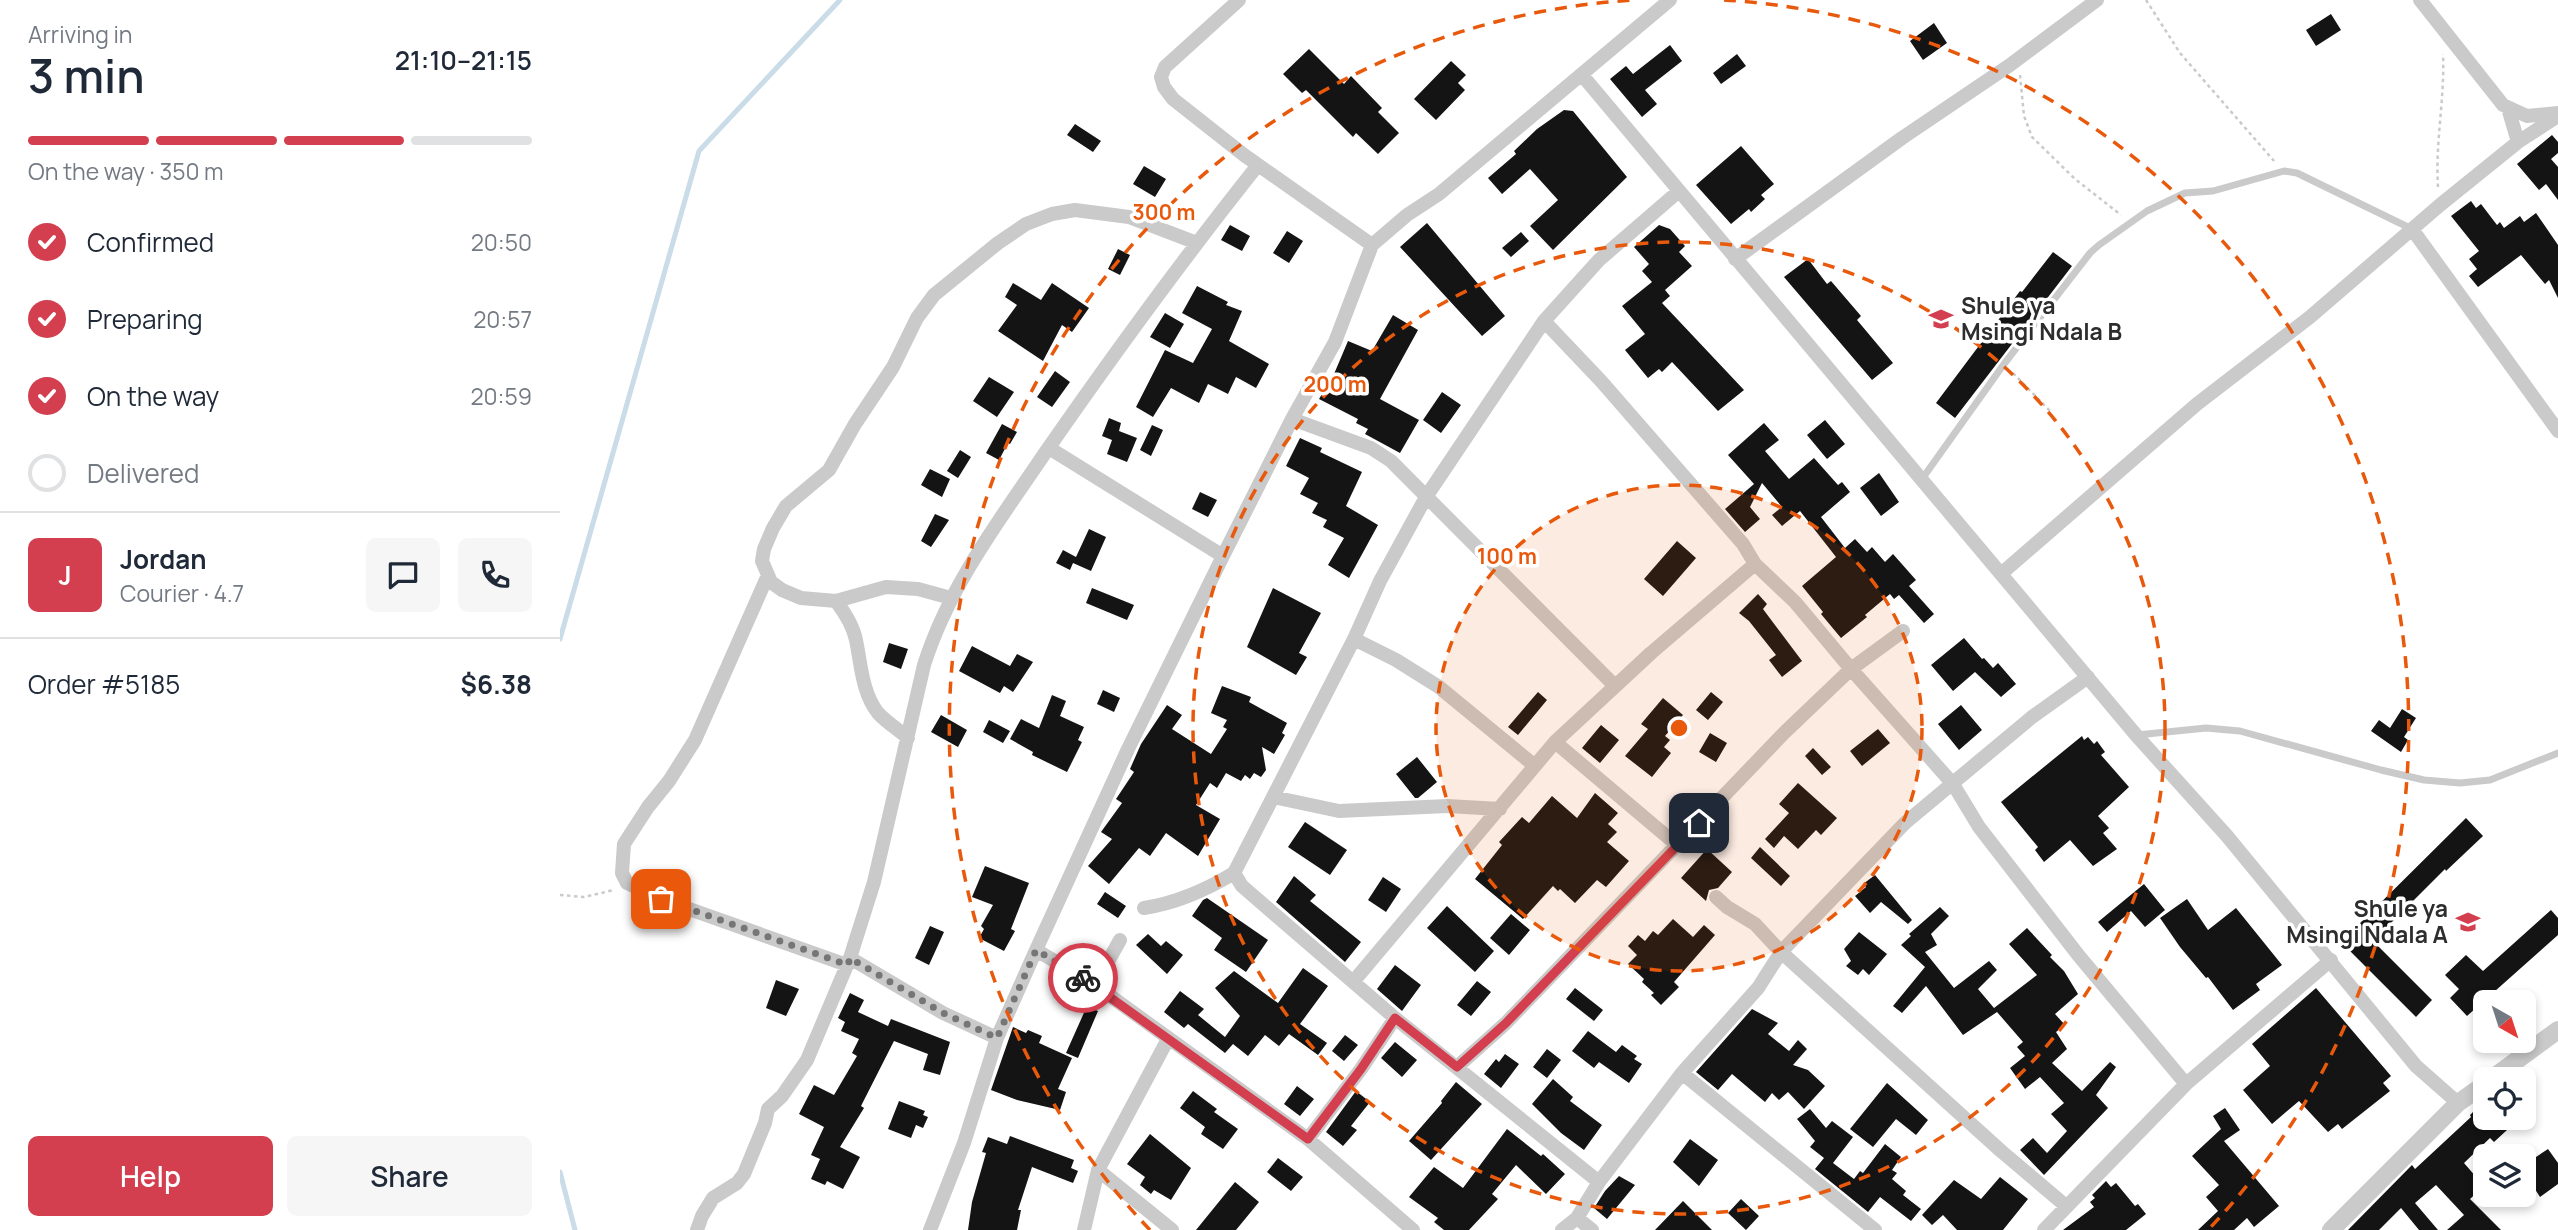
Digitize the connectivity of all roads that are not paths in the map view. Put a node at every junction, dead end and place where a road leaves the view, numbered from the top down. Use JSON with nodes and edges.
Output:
{"nodes":[{"id":1,"x":1239,"y":0,"type":"edge"},
{"id":2,"x":1670,"y":0,"type":"edge"},
{"id":3,"x":2097,"y":0,"type":"edge"},
{"id":4,"x":2420,"y":0,"type":"edge"},
{"id":5,"x":1582,"y":75,"type":"junction"},
{"id":6,"x":2508,"y":108,"type":"junction"},
{"id":7,"x":2558,"y":114,"type":"edge"},
{"id":8,"x":2518,"y":142,"type":"junction"},
{"id":9,"x":1258,"y":165,"type":"junction"},
{"id":10,"x":1679,"y":191,"type":"junction"},
{"id":11,"x":2412,"y":229,"type":"junction"},
{"id":12,"x":1197,"y":243,"type":"junction"},
{"id":13,"x":1372,"y":245,"type":"junction"},
{"id":14,"x":1735,"y":259,"type":"junction"},
{"id":15,"x":1545,"y":321,"type":"junction"},
{"id":16,"x":1292,"y":419,"type":"junction"},
{"id":17,"x":2558,"y":431,"type":"edge"},
{"id":18,"x":1049,"y":447,"type":"junction"},
{"id":19,"x":1922,"y":479,"type":"junction"},
{"id":20,"x":1426,"y":497,"type":"junction"},
{"id":21,"x":1223,"y":556,"type":"junction"},
{"id":22,"x":1755,"y":564,"type":"junction"},
{"id":23,"x":2001,"y":573,"type":"junction"},
{"id":24,"x":768,"y":575,"type":"junction"},
{"id":25,"x":951,"y":598,"type":"junction"},
{"id":26,"x":836,"y":601,"type":"junction"},
{"id":27,"x":1903,"y":631,"type":"dead end"},
{"id":28,"x":1354,"y":639,"type":"junction"},
{"id":29,"x":1851,"y":669,"type":"junction"},
{"id":30,"x":2088,"y":677,"type":"junction"},
{"id":31,"x":1615,"y":686,"type":"junction"},
{"id":32,"x":2136,"y":735,"type":"junction"},
{"id":33,"x":908,"y":738,"type":"junction"},
{"id":34,"x":1555,"y":742,"type":"junction"},
{"id":35,"x":2558,"y":752,"type":"edge"},
{"id":36,"x":1535,"y":766,"type":"junction"},
{"id":37,"x":1953,"y":784,"type":"junction"},
{"id":38,"x":1273,"y":797,"type":"junction"},
{"id":39,"x":1500,"y":809,"type":"junction"},
{"id":40,"x":1677,"y":845,"type":"junction"},
{"id":41,"x":1234,"y":873,"type":"junction"},
{"id":42,"x":1716,"y":897,"type":"dead end"},
{"id":43,"x":1144,"y":908,"type":"dead end"},
{"id":44,"x":1120,"y":940,"type":"dead end"},
{"id":45,"x":1036,"y":950,"type":"junction"},
{"id":46,"x":1781,"y":952,"type":"junction"},
{"id":47,"x":2331,"y":960,"type":"junction"},
{"id":48,"x":849,"y":961,"type":"junction"},
{"id":49,"x":1353,"y":982,"type":"junction"},
{"id":50,"x":1095,"y":985,"type":"junction"},
{"id":51,"x":1395,"y":1018,"type":"junction"},
{"id":52,"x":2558,"y":1030,"type":"edge"},
{"id":53,"x":997,"y":1038,"type":"junction"},
{"id":54,"x":1168,"y":1040,"type":"junction"},
{"id":55,"x":1457,"y":1067,"type":"junction"},
{"id":56,"x":2508,"y":1067,"type":"edge"},
{"id":57,"x":1682,"y":1073,"type":"junction"},
{"id":58,"x":2186,"y":1084,"type":"junction"},
{"id":59,"x":2473,"y":1092,"type":"edge"},
{"id":60,"x":2458,"y":1103,"type":"junction"},
{"id":61,"x":1308,"y":1139,"type":"junction"},
{"id":62,"x":1098,"y":1170,"type":"junction"},
{"id":63,"x":1599,"y":1182,"type":"junction"},
{"id":64,"x":2066,"y":1206,"type":"junction"},
{"id":65,"x":1577,"y":1218,"type":"junction"},
{"id":66,"x":697,"y":1230,"type":"edge"},
{"id":67,"x":930,"y":1230,"type":"edge"},
{"id":68,"x":1084,"y":1230,"type":"edge"},
{"id":69,"x":1172,"y":1230,"type":"edge"},
{"id":70,"x":1413,"y":1230,"type":"edge"},
{"id":71,"x":1562,"y":1230,"type":"edge"},
{"id":72,"x":1592,"y":1230,"type":"edge"},
{"id":73,"x":1875,"y":1230,"type":"edge"},
{"id":74,"x":2044,"y":1230,"type":"edge"},
{"id":75,"x":2331,"y":1230,"type":"edge"}],
"edges":[{"from":1,"to":9,"type":"street"},
{"from":2,"to":5,"type":"street"},
{"from":3,"to":14,"type":"street"},
{"from":4,"to":6,"type":"street"},
{"from":5,"to":10,"type":"street"},
{"from":5,"to":13,"type":"street"},
{"from":6,"to":7,"type":"street"},
{"from":6,"to":8,"type":"street"},
{"from":7,"to":8,"type":"street"},
{"from":8,"to":11,"type":"street"},
{"from":9,"to":12,"type":"street"},
{"from":9,"to":13,"type":"street"},
{"from":10,"to":14,"type":"street"},
{"from":10,"to":15,"type":"street"},
{"from":11,"to":17,"type":"street"},
{"from":11,"to":19,"type":"lane"},
{"from":11,"to":23,"type":"street"},
{"from":12,"to":18,"type":"street"},
{"from":12,"to":24,"type":"street"},
{"from":13,"to":16,"type":"street"},
{"from":14,"to":19,"type":"street"},
{"from":15,"to":20,"type":"street"},
{"from":15,"to":22,"type":"street"},
{"from":16,"to":20,"type":"street"},
{"from":16,"to":21,"type":"street"},
{"from":18,"to":21,"type":"street"},
{"from":18,"to":25,"type":"street"},
{"from":19,"to":23,"type":"street"},
{"from":20,"to":28,"type":"street"},
{"from":20,"to":31,"type":"street"},
{"from":21,"to":45,"type":"street"},
{"from":22,"to":29,"type":"street"},
{"from":22,"to":31,"type":"street"},
{"from":23,"to":30,"type":"street"},
{"from":24,"to":26,"type":"street"},
{"from":24,"to":48,"type":"street"},
{"from":25,"to":26,"type":"street"},
{"from":25,"to":33,"type":"street"},
{"from":26,"to":33,"type":"street"},
{"from":27,"to":29,"type":"street"},
{"from":28,"to":36,"type":"street"},
{"from":28,"to":38,"type":"street"},
{"from":29,"to":37,"type":"street"},
{"from":29,"to":40,"type":"street"},
{"from":30,"to":32,"type":"street"},
{"from":30,"to":37,"type":"street"},
{"from":31,"to":34,"type":"street"},
{"from":32,"to":35,"type":"lane"},
{"from":32,"to":47,"type":"street"},
{"from":33,"to":48,"type":"street"},
{"from":34,"to":36,"type":"street"},
{"from":34,"to":40,"type":"street"},
{"from":36,"to":39,"type":"street"},
{"from":37,"to":46,"type":"street"},
{"from":37,"to":58,"type":"street"},
{"from":38,"to":39,"type":"street"},
{"from":38,"to":41,"type":"street"},
{"from":39,"to":49,"type":"street"},
{"from":40,"to":55,"type":"street"},
{"from":41,"to":43,"type":"street"},
{"from":41,"to":49,"type":"street"},
{"from":42,"to":46,"type":"street"},
{"from":44,"to":50,"type":"street"},
{"from":45,"to":50,"type":"street"},
{"from":45,"to":53,"type":"street"},
{"from":46,"to":57,"type":"street"},
{"from":46,"to":64,"type":"street"},
{"from":47,"to":58,"type":"street"},
{"from":47,"to":60,"type":"street"},
{"from":48,"to":53,"type":"street"},
{"from":48,"to":66,"type":"street"},
{"from":49,"to":51,"type":"street"},
{"from":50,"to":54,"type":"street"},
{"from":51,"to":55,"type":"street"},
{"from":51,"to":61,"type":"street"},
{"from":52,"to":56,"type":"street"},
{"from":53,"to":67,"type":"street"},
{"from":54,"to":61,"type":"street"},
{"from":54,"to":62,"type":"street"},
{"from":55,"to":63,"type":"street"},
{"from":57,"to":63,"type":"street"},
{"from":57,"to":73,"type":"street"},
{"from":58,"to":64,"type":"street"},
{"from":59,"to":60,"type":"street"},
{"from":60,"to":75,"type":"street"},
{"from":61,"to":70,"type":"street"},
{"from":62,"to":68,"type":"street"},
{"from":62,"to":69,"type":"street"},
{"from":63,"to":65,"type":"street"},
{"from":64,"to":74,"type":"street"},
{"from":65,"to":71,"type":"street"},
{"from":65,"to":72,"type":"street"}]}
